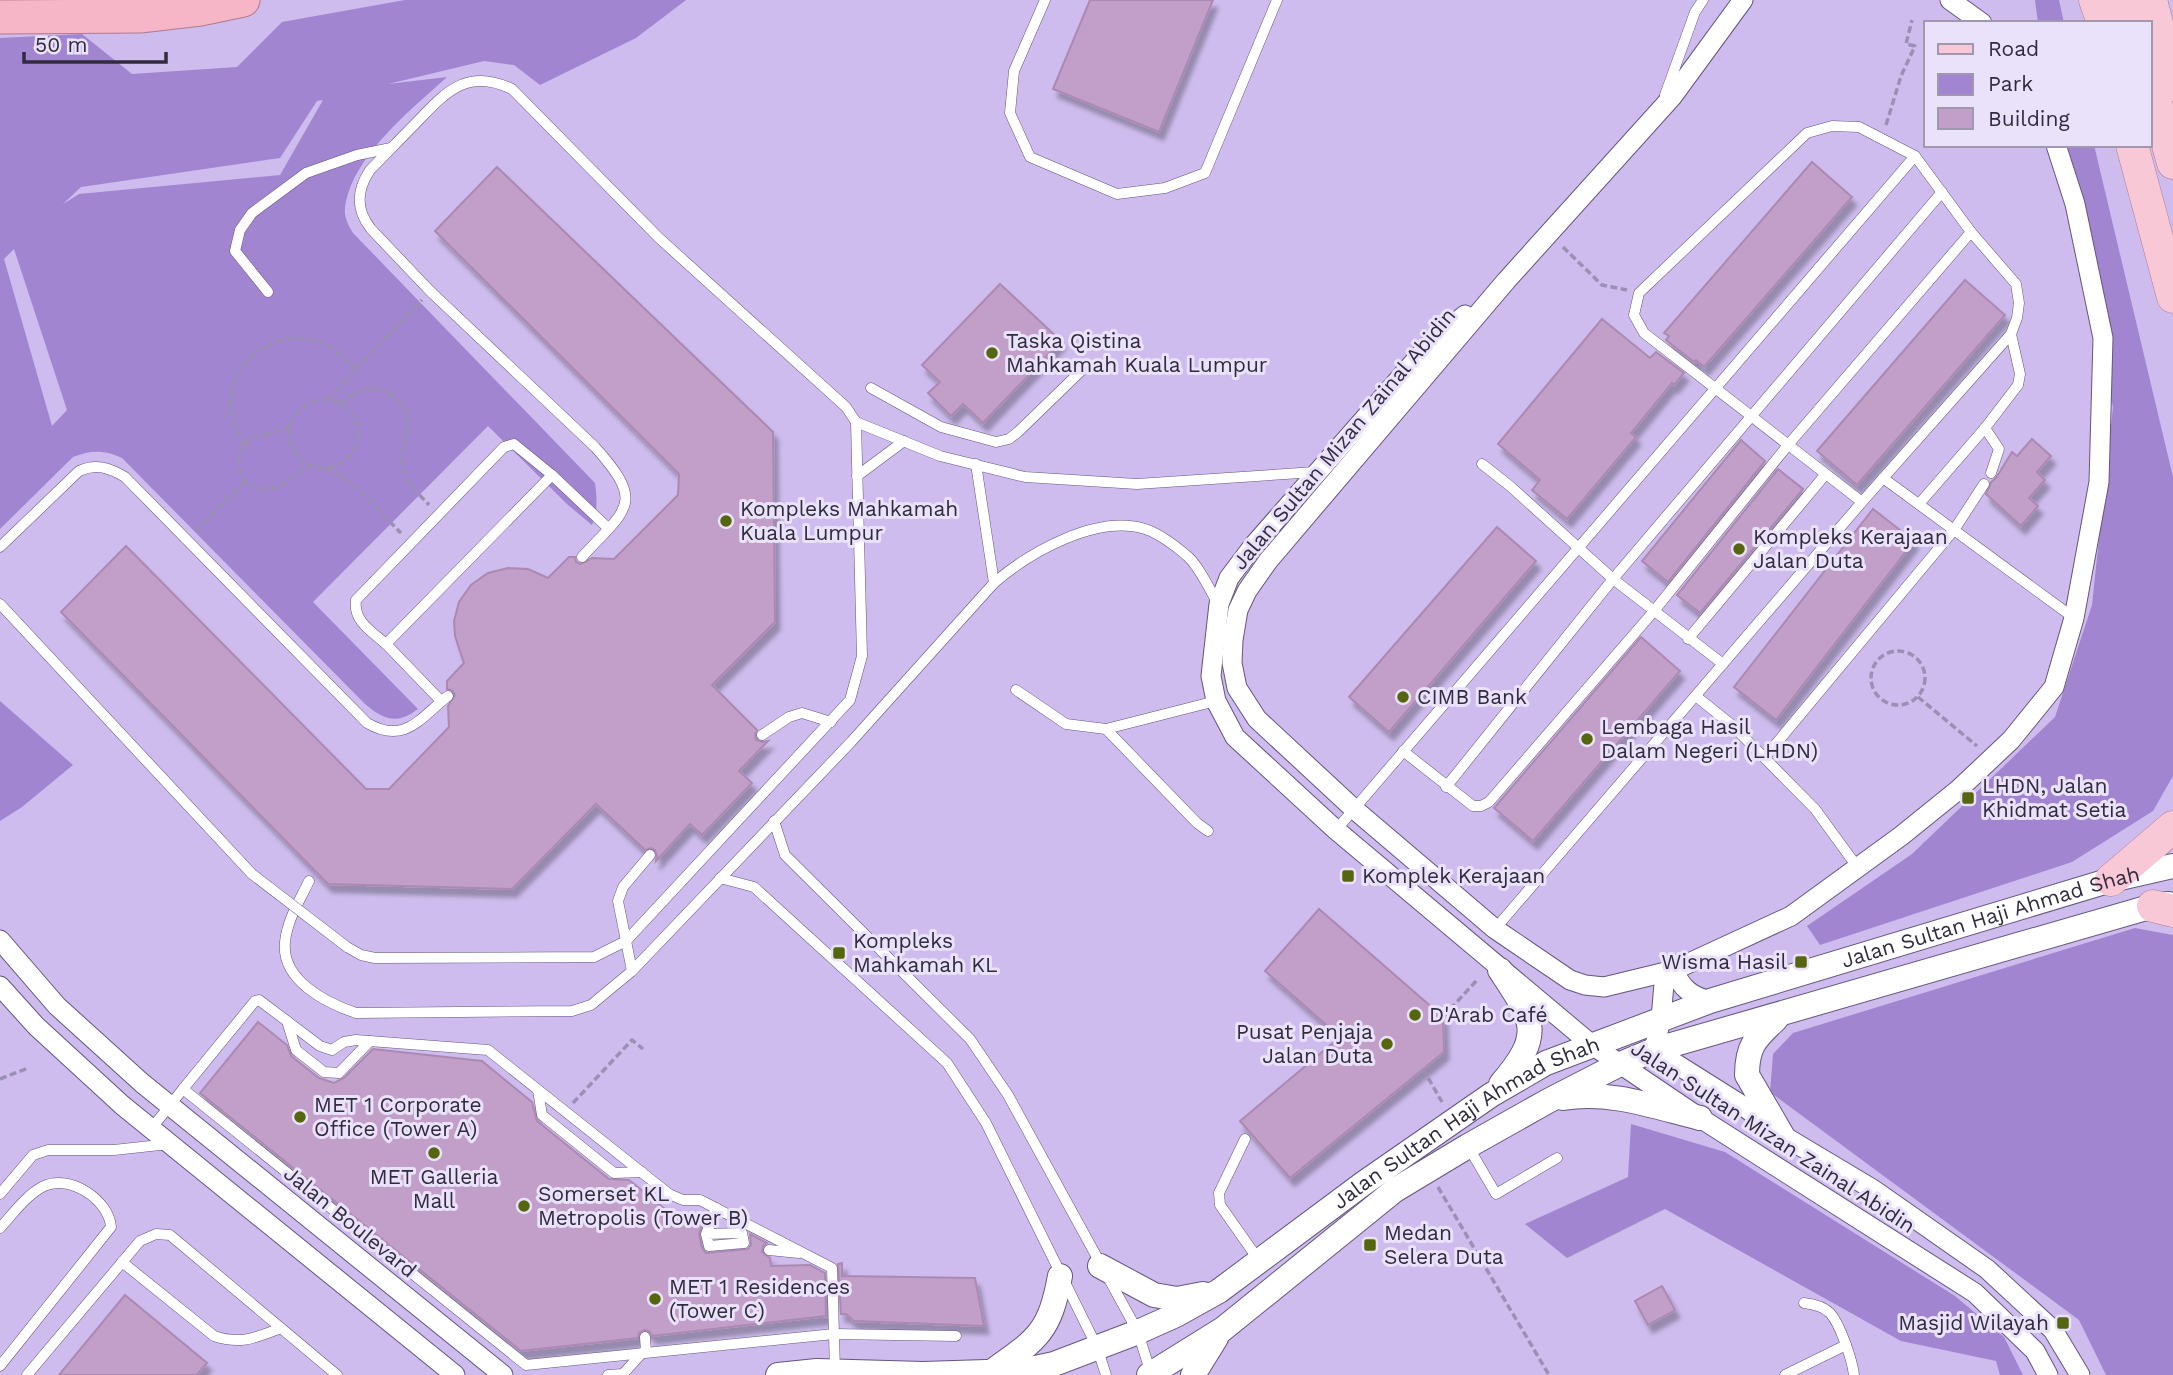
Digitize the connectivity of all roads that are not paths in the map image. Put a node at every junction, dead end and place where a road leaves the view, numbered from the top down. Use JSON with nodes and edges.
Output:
{"nodes":[{"id":1,"x":243,"y":0,"type":"edge"},
{"id":2,"x":1045,"y":0,"type":"edge"},
{"id":3,"x":1277,"y":0,"type":"edge"},
{"id":4,"x":1703,"y":0,"type":"edge"},
{"id":5,"x":1950,"y":0,"type":"edge"},
{"id":6,"x":1977,"y":0,"type":"edge"},
{"id":7,"x":2094,"y":0,"type":"edge"},
{"id":8,"x":2127,"y":0,"type":"edge"},
{"id":9,"x":2151,"y":0,"type":"edge"},
{"id":10,"x":2162,"y":0,"type":"edge"},
{"id":11,"x":1744,"y":3,"type":"edge"},
{"id":12,"x":0,"y":17,"type":"edge"},
{"id":13,"x":1979,"y":21,"type":"edge"},
{"id":14,"x":1987,"y":21,"type":"edge"},
{"id":15,"x":2100,"y":21,"type":"edge"},
{"id":16,"x":2133,"y":21,"type":"edge"},
{"id":17,"x":2173,"y":26,"type":"edge"},
{"id":18,"x":2173,"y":85,"type":"edge"},
{"id":19,"x":2152,"y":89,"type":"edge"},
{"id":20,"x":1659,"y":112,"type":"junction"},
{"id":21,"x":2057,"y":147,"type":"edge"},
{"id":22,"x":2133,"y":147,"type":"edge"},
{"id":23,"x":2146,"y":147,"type":"edge"},
{"id":24,"x":391,"y":148,"type":"junction"},
{"id":25,"x":1915,"y":156,"type":"junction"},
{"id":26,"x":2173,"y":163,"type":"edge"},
{"id":27,"x":1942,"y":192,"type":"junction"},
{"id":28,"x":2173,"y":226,"type":"edge"},
{"id":29,"x":1972,"y":232,"type":"junction"},
{"id":30,"x":1506,"y":281,"type":"junction"},
{"id":31,"x":268,"y":292,"type":"dead end"},
{"id":32,"x":2173,"y":297,"type":"edge"},
{"id":33,"x":2011,"y":334,"type":"junction"},
{"id":34,"x":1082,"y":370,"type":"dead end"},
{"id":35,"x":871,"y":387,"type":"dead end"},
{"id":36,"x":1714,"y":387,"type":"junction"},
{"id":37,"x":1751,"y":417,"type":"junction"},
{"id":38,"x":856,"y":422,"type":"junction"},
{"id":39,"x":1985,"y":428,"type":"junction"},
{"id":40,"x":904,"y":441,"type":"junction"},
{"id":41,"x":1788,"y":446,"type":"junction"},
{"id":42,"x":976,"y":464,"type":"junction"},
{"id":43,"x":1482,"y":464,"type":"dead end"},
{"id":44,"x":1320,"y":472,"type":"junction"},
{"id":45,"x":1992,"y":472,"type":"dead end"},
{"id":46,"x":552,"y":475,"type":"junction"},
{"id":47,"x":1825,"y":475,"type":"junction"},
{"id":48,"x":857,"y":476,"type":"junction"},
{"id":49,"x":1883,"y":478,"type":"junction"},
{"id":50,"x":1984,"y":484,"type":"dead end"},
{"id":51,"x":1862,"y":502,"type":"junction"},
{"id":52,"x":1919,"y":504,"type":"junction"},
{"id":53,"x":608,"y":528,"type":"junction"},
{"id":54,"x":1954,"y":530,"type":"junction"},
{"id":55,"x":0,"y":547,"type":"edge"},
{"id":56,"x":1576,"y":548,"type":"junction"},
{"id":57,"x":582,"y":557,"type":"dead end"},
{"id":58,"x":1613,"y":579,"type":"junction"},
{"id":59,"x":994,"y":583,"type":"junction"},
{"id":60,"x":0,"y":604,"type":"edge"},
{"id":61,"x":1219,"y":604,"type":"junction"},
{"id":62,"x":1654,"y":611,"type":"junction"},
{"id":63,"x":2074,"y":618,"type":"junction"},
{"id":64,"x":1688,"y":639,"type":"junction"},
{"id":65,"x":386,"y":644,"type":"junction"},
{"id":66,"x":1723,"y":664,"type":"junction"},
{"id":67,"x":1016,"y":690,"type":"dead end"},
{"id":68,"x":1697,"y":697,"type":"junction"},
{"id":69,"x":1216,"y":701,"type":"junction"},
{"id":70,"x":831,"y":722,"type":"junction"},
{"id":71,"x":1106,"y":729,"type":"junction"},
{"id":72,"x":762,"y":735,"type":"dead end"},
{"id":73,"x":1403,"y":751,"type":"junction"},
{"id":74,"x":1765,"y":757,"type":"junction"},
{"id":75,"x":1446,"y":787,"type":"junction"},
{"id":76,"x":1354,"y":809,"type":"junction"},
{"id":77,"x":774,"y":821,"type":"junction"},
{"id":78,"x":2173,"y":827,"type":"edge"},
{"id":79,"x":1336,"y":830,"type":"junction"},
{"id":80,"x":1208,"y":831,"type":"dead end"},
{"id":81,"x":650,"y":855,"type":"dead end"},
{"id":82,"x":2173,"y":866,"type":"edge"},
{"id":83,"x":1858,"y":868,"type":"junction"},
{"id":84,"x":720,"y":878,"type":"junction"},
{"id":85,"x":2111,"y":880,"type":"junction"},
{"id":86,"x":309,"y":881,"type":"dead end"},
{"id":87,"x":2166,"y":907,"type":"edge"},
{"id":88,"x":1495,"y":929,"type":"junction"},
{"id":89,"x":0,"y":940,"type":"edge"},
{"id":90,"x":626,"y":941,"type":"junction"},
{"id":91,"x":632,"y":971,"type":"junction"},
{"id":92,"x":1670,"y":971,"type":"junction"},
{"id":93,"x":1489,"y":974,"type":"junction"},
{"id":94,"x":0,"y":986,"type":"edge"},
{"id":95,"x":1710,"y":1001,"type":"junction"},
{"id":96,"x":1779,"y":1016,"type":"junction"},
{"id":97,"x":1661,"y":1019,"type":"junction"},
{"id":98,"x":288,"y":1021,"type":"junction"},
{"id":99,"x":373,"y":1041,"type":"junction"},
{"id":100,"x":1592,"y":1045,"type":"junction"},
{"id":101,"x":396,"y":1049,"type":"dead end"},
{"id":102,"x":1654,"y":1050,"type":"junction"},
{"id":103,"x":1618,"y":1065,"type":"junction"},
{"id":104,"x":183,"y":1089,"type":"junction"},
{"id":105,"x":538,"y":1090,"type":"junction"},
{"id":106,"x":1491,"y":1095,"type":"junction"},
{"id":107,"x":1548,"y":1101,"type":"junction"},
{"id":108,"x":170,"y":1105,"type":"junction"},
{"id":109,"x":1700,"y":1118,"type":"junction"},
{"id":110,"x":151,"y":1129,"type":"junction"},
{"id":111,"x":1782,"y":1135,"type":"junction"},
{"id":112,"x":1245,"y":1139,"type":"dead end"},
{"id":113,"x":169,"y":1144,"type":"junction"},
{"id":114,"x":1468,"y":1146,"type":"junction"},
{"id":115,"x":1557,"y":1158,"type":"dead end"},
{"id":116,"x":642,"y":1172,"type":"junction"},
{"id":117,"x":0,"y":1194,"type":"edge"},
{"id":118,"x":716,"y":1208,"type":"junction"},
{"id":119,"x":0,"y":1228,"type":"edge"},
{"id":120,"x":706,"y":1234,"type":"dead end"},
{"id":121,"x":769,"y":1250,"type":"dead end"},
{"id":122,"x":806,"y":1254,"type":"junction"},
{"id":123,"x":1258,"y":1259,"type":"junction"},
{"id":124,"x":122,"y":1262,"type":"junction"},
{"id":125,"x":1100,"y":1266,"type":"junction"},
{"id":126,"x":1060,"y":1276,"type":"junction"},
{"id":127,"x":1219,"y":1291,"type":"junction"},
{"id":128,"x":1804,"y":1303,"type":"dead end"},
{"id":129,"x":281,"y":1328,"type":"junction"},
{"id":130,"x":1223,"y":1329,"type":"junction"},
{"id":131,"x":1138,"y":1332,"type":"junction"},
{"id":132,"x":834,"y":1334,"type":"junction"},
{"id":133,"x":956,"y":1336,"type":"dead end"},
{"id":134,"x":645,"y":1337,"type":"dead end"},
{"id":135,"x":1846,"y":1345,"type":"junction"},
{"id":136,"x":1097,"y":1347,"type":"junction"},
{"id":137,"x":644,"y":1353,"type":"junction"},
{"id":138,"x":1,"y":1368,"type":"edge"},
{"id":139,"x":994,"y":1370,"type":"junction"},
{"id":140,"x":835,"y":1372,"type":"junction"},
{"id":141,"x":27,"y":1375,"type":"edge"},
{"id":142,"x":337,"y":1375,"type":"edge"},
{"id":143,"x":455,"y":1375,"type":"edge"},
{"id":144,"x":503,"y":1375,"type":"edge"},
{"id":145,"x":608,"y":1375,"type":"edge"},
{"id":146,"x":778,"y":1375,"type":"edge"},
{"id":147,"x":1106,"y":1375,"type":"edge"},
{"id":148,"x":1150,"y":1375,"type":"edge"},
{"id":149,"x":1192,"y":1375,"type":"edge"},
{"id":150,"x":1785,"y":1375,"type":"edge"},
{"id":151,"x":1854,"y":1375,"type":"edge"},
{"id":152,"x":2048,"y":1375,"type":"edge"},
{"id":153,"x":2080,"y":1375,"type":"edge"}],
"edges":[{"from":1,"to":12,"type":"highway"},
{"from":2,"to":3,"type":"lane"},
{"from":4,"to":20,"type":"lane"},
{"from":5,"to":13,"type":"street"},
{"from":6,"to":14,"type":"street"},
{"from":7,"to":15,"type":"main road"},
{"from":8,"to":16,"type":"main road"},
{"from":9,"to":18,"type":"main road"},
{"from":10,"to":17,"type":"main road"},
{"from":11,"to":20,"type":"street","name":"Jalan Sultan Mizan Zainal Abidin"},
{"from":19,"to":26,"type":"main road"},
{"from":20,"to":30,"type":"street","name":"Jalan Sultan Mizan Zainal Abidin"},
{"from":21,"to":63,"type":"street","name":"Jalan Sultan Mizan Zainal Abidin"},
{"from":22,"to":32,"type":"main road"},
{"from":23,"to":28,"type":"main road"},
{"from":24,"to":31,"type":"lane"},
{"from":24,"to":38,"type":"lane"},
{"from":24,"to":53,"type":"lane"},
{"from":25,"to":27,"type":"lane"},
{"from":25,"to":36,"type":"lane"},
{"from":25,"to":36,"type":"lane"},
{"from":27,"to":29,"type":"lane"},
{"from":27,"to":37,"type":"lane"},
{"from":29,"to":33,"type":"lane"},
{"from":29,"to":41,"type":"lane"},
{"from":30,"to":44,"type":"street","name":"Jalan Sultan Mizan Zainal Abidin"},
{"from":30,"to":76,"type":"street","name":"Jalan Sultan Mizan Zainal Abidin"},
{"from":33,"to":39,"type":"lane"},
{"from":33,"to":49,"type":"lane"},
{"from":34,"to":35,"type":"lane"},
{"from":36,"to":37,"type":"lane"},
{"from":36,"to":56,"type":"lane"},
{"from":37,"to":41,"type":"lane"},
{"from":37,"to":58,"type":"lane"},
{"from":38,"to":40,"type":"lane"},
{"from":38,"to":48,"type":"lane"},
{"from":39,"to":45,"type":"lane"},
{"from":39,"to":52,"type":"lane"},
{"from":40,"to":42,"type":"lane"},
{"from":40,"to":48,"type":"lane"},
{"from":41,"to":47,"type":"lane"},
{"from":41,"to":62,"type":"lane"},
{"from":42,"to":44,"type":"lane"},
{"from":42,"to":59,"type":"lane"},
{"from":43,"to":56,"type":"lane"},
{"from":44,"to":61,"type":"street","name":"Jalan Sultan Mizan Zainal Abidin"},
{"from":46,"to":53,"type":"lane"},
{"from":46,"to":65,"type":"lane"},
{"from":46,"to":65,"type":"lane"},
{"from":47,"to":51,"type":"lane"},
{"from":47,"to":64,"type":"lane"},
{"from":48,"to":70,"type":"lane"},
{"from":49,"to":51,"type":"lane"},
{"from":49,"to":52,"type":"lane"},
{"from":50,"to":54,"type":"lane"},
{"from":51,"to":66,"type":"lane"},
{"from":52,"to":54,"type":"lane"},
{"from":53,"to":57,"type":"lane"},
{"from":54,"to":63,"type":"lane"},
{"from":54,"to":74,"type":"lane"},
{"from":55,"to":65,"type":"lane"},
{"from":56,"to":58,"type":"lane"},
{"from":56,"to":73,"type":"lane"},
{"from":58,"to":62,"type":"lane"},
{"from":58,"to":75,"type":"lane"},
{"from":59,"to":61,"type":"lane"},
{"from":59,"to":77,"type":"lane"},
{"from":60,"to":90,"type":"lane","bridge":true},
{"from":61,"to":69,"type":"street","name":"Jalan Sultan Mizan Zainal Abidin"},
{"from":62,"to":64,"type":"lane"},
{"from":62,"to":75,"type":"lane"},
{"from":63,"to":83,"type":"street","name":"Jalan Sultan Mizan Zainal Abidin"},
{"from":64,"to":66,"type":"lane"},
{"from":66,"to":68,"type":"lane"},
{"from":67,"to":71,"type":"lane"},
{"from":68,"to":74,"type":"lane"},
{"from":68,"to":88,"type":"lane"},
{"from":69,"to":71,"type":"lane"},
{"from":69,"to":79,"type":"street","name":"Jalan Sultan Mizan Zainal Abidin"},
{"from":70,"to":72,"type":"lane"},
{"from":70,"to":90,"type":"lane"},
{"from":71,"to":80,"type":"lane"},
{"from":73,"to":75,"type":"lane"},
{"from":73,"to":76,"type":"lane"},
{"from":74,"to":83,"type":"lane"},
{"from":76,"to":79,"type":"lane"},
{"from":76,"to":88,"type":"street","name":"Jalan Sultan Mizan Zainal Abidin"},
{"from":77,"to":84,"type":"lane"},
{"from":77,"to":125,"type":"lane"},
{"from":78,"to":85,"type":"main road"},
{"from":79,"to":93,"type":"street","name":"Jalan Sultan Mizan Zainal Abidin"},
{"from":81,"to":90,"type":"lane"},
{"from":82,"to":85,"type":"street","name":"Jalan Sultan Haji Ahmad Shah"},
{"from":83,"to":92,"type":"street","name":"Jalan Sultan Mizan Zainal Abidin"},
{"from":84,"to":91,"type":"lane"},
{"from":84,"to":126,"type":"lane"},
{"from":85,"to":95,"type":"street","name":"Jalan Sultan Haji Ahmad Shah"},
{"from":86,"to":91,"type":"lane"},
{"from":87,"to":96,"type":"street","name":"Jalan Sultan Haji Ahmad Shah"},
{"from":88,"to":92,"type":"street","name":"Jalan Sultan Mizan Zainal Abidin"},
{"from":89,"to":108,"type":"street","name":"Jalan Boulevard"},
{"from":90,"to":91,"type":"lane"},
{"from":92,"to":95,"type":"street"},
{"from":92,"to":97,"type":"street","name":"Jalan Sultan Mizan Zainal Abidin"},
{"from":93,"to":100,"type":"street","name":"Jalan Sultan Mizan Zainal Abidin"},
{"from":93,"to":106,"type":"street"},
{"from":94,"to":110,"type":"street"},
{"from":95,"to":97,"type":"street","name":"Jalan Sultan Haji Ahmad Shah"},
{"from":96,"to":102,"type":"street","name":"Jalan Sultan Haji Ahmad Shah"},
{"from":96,"to":111,"type":"street"},
{"from":97,"to":100,"type":"street","name":"Jalan Sultan Haji Ahmad Shah"},
{"from":97,"to":102,"type":"street","name":"Jalan Sultan Mizan Zainal Abidin"},
{"from":98,"to":99,"type":"lane"},
{"from":98,"to":99,"type":"lane"},
{"from":98,"to":104,"type":"lane"},
{"from":99,"to":101,"type":"lane"},
{"from":99,"to":105,"type":"lane"},
{"from":100,"to":103,"type":"street","name":"Jalan Sultan Mizan Zainal Abidin"},
{"from":100,"to":106,"type":"street","name":"Jalan Sultan Haji Ahmad Shah"},
{"from":102,"to":103,"type":"street","name":"Jalan Sultan Haji Ahmad Shah"},
{"from":102,"to":111,"type":"street","name":"Jalan Sultan Mizan Zainal Abidin"},
{"from":103,"to":107,"type":"street","name":"Jalan Sultan Haji Ahmad Shah"},
{"from":103,"to":109,"type":"street","name":"Jalan Sultan Mizan Zainal Abidin"},
{"from":104,"to":108,"type":"lane"},
{"from":104,"to":137,"type":"lane"},
{"from":105,"to":116,"type":"lane"},
{"from":105,"to":116,"type":"lane"},
{"from":106,"to":123,"type":"street","name":"Jalan Sultan Haji Ahmad Shah"},
{"from":107,"to":109,"type":"street"},
{"from":107,"to":114,"type":"street","name":"Jalan Sultan Haji Ahmad Shah"},
{"from":108,"to":110,"type":"lane"},
{"from":108,"to":144,"type":"street","name":"Jalan Boulevard"},
{"from":109,"to":152,"type":"street","name":"Jalan Sultan Mizan Zainal Abidin"},
{"from":110,"to":113,"type":"street"},
{"from":111,"to":153,"type":"street","name":"Jalan Sultan Mizan Zainal Abidin"},
{"from":112,"to":123,"type":"lane"},
{"from":113,"to":117,"type":"lane"},
{"from":113,"to":143,"type":"street"},
{"from":114,"to":115,"type":"lane"},
{"from":114,"to":130,"type":"street","name":"Jalan Sultan Haji Ahmad Shah"},
{"from":116,"to":118,"type":"lane"},
{"from":118,"to":120,"type":"lane"},
{"from":118,"to":122,"type":"lane"},
{"from":119,"to":138,"type":"lane"},
{"from":121,"to":122,"type":"lane"},
{"from":122,"to":132,"type":"lane"},
{"from":123,"to":127,"type":"street","name":"Jalan Sultan Haji Ahmad Shah"},
{"from":124,"to":129,"type":"lane"},
{"from":124,"to":129,"type":"lane"},
{"from":124,"to":141,"type":"lane"},
{"from":125,"to":127,"type":"street"},
{"from":125,"to":131,"type":"lane"},
{"from":126,"to":136,"type":"lane"},
{"from":126,"to":139,"type":"street"},
{"from":127,"to":131,"type":"street","name":"Jalan Sultan Haji Ahmad Shah"},
{"from":128,"to":135,"type":"lane"},
{"from":129,"to":142,"type":"lane"},
{"from":130,"to":148,"type":"street","name":"Jalan Sultan Haji Ahmad Shah"},
{"from":130,"to":149,"type":"street"},
{"from":131,"to":136,"type":"street","name":"Jalan Sultan Haji Ahmad Shah"},
{"from":131,"to":148,"type":"lane"},
{"from":132,"to":133,"type":"lane"},
{"from":132,"to":137,"type":"lane"},
{"from":132,"to":140,"type":"lane"},
{"from":134,"to":137,"type":"lane"},
{"from":135,"to":150,"type":"lane"},
{"from":135,"to":151,"type":"lane"},
{"from":136,"to":139,"type":"street","name":"Jalan Sultan Haji Ahmad Shah"},
{"from":136,"to":147,"type":"lane"},
{"from":137,"to":145,"type":"lane"},
{"from":139,"to":140,"type":"street","name":"Jalan Sultan Haji Ahmad Shah"},
{"from":140,"to":146,"type":"street","name":"Jalan Sultan Haji Ahmad Shah"}]}
